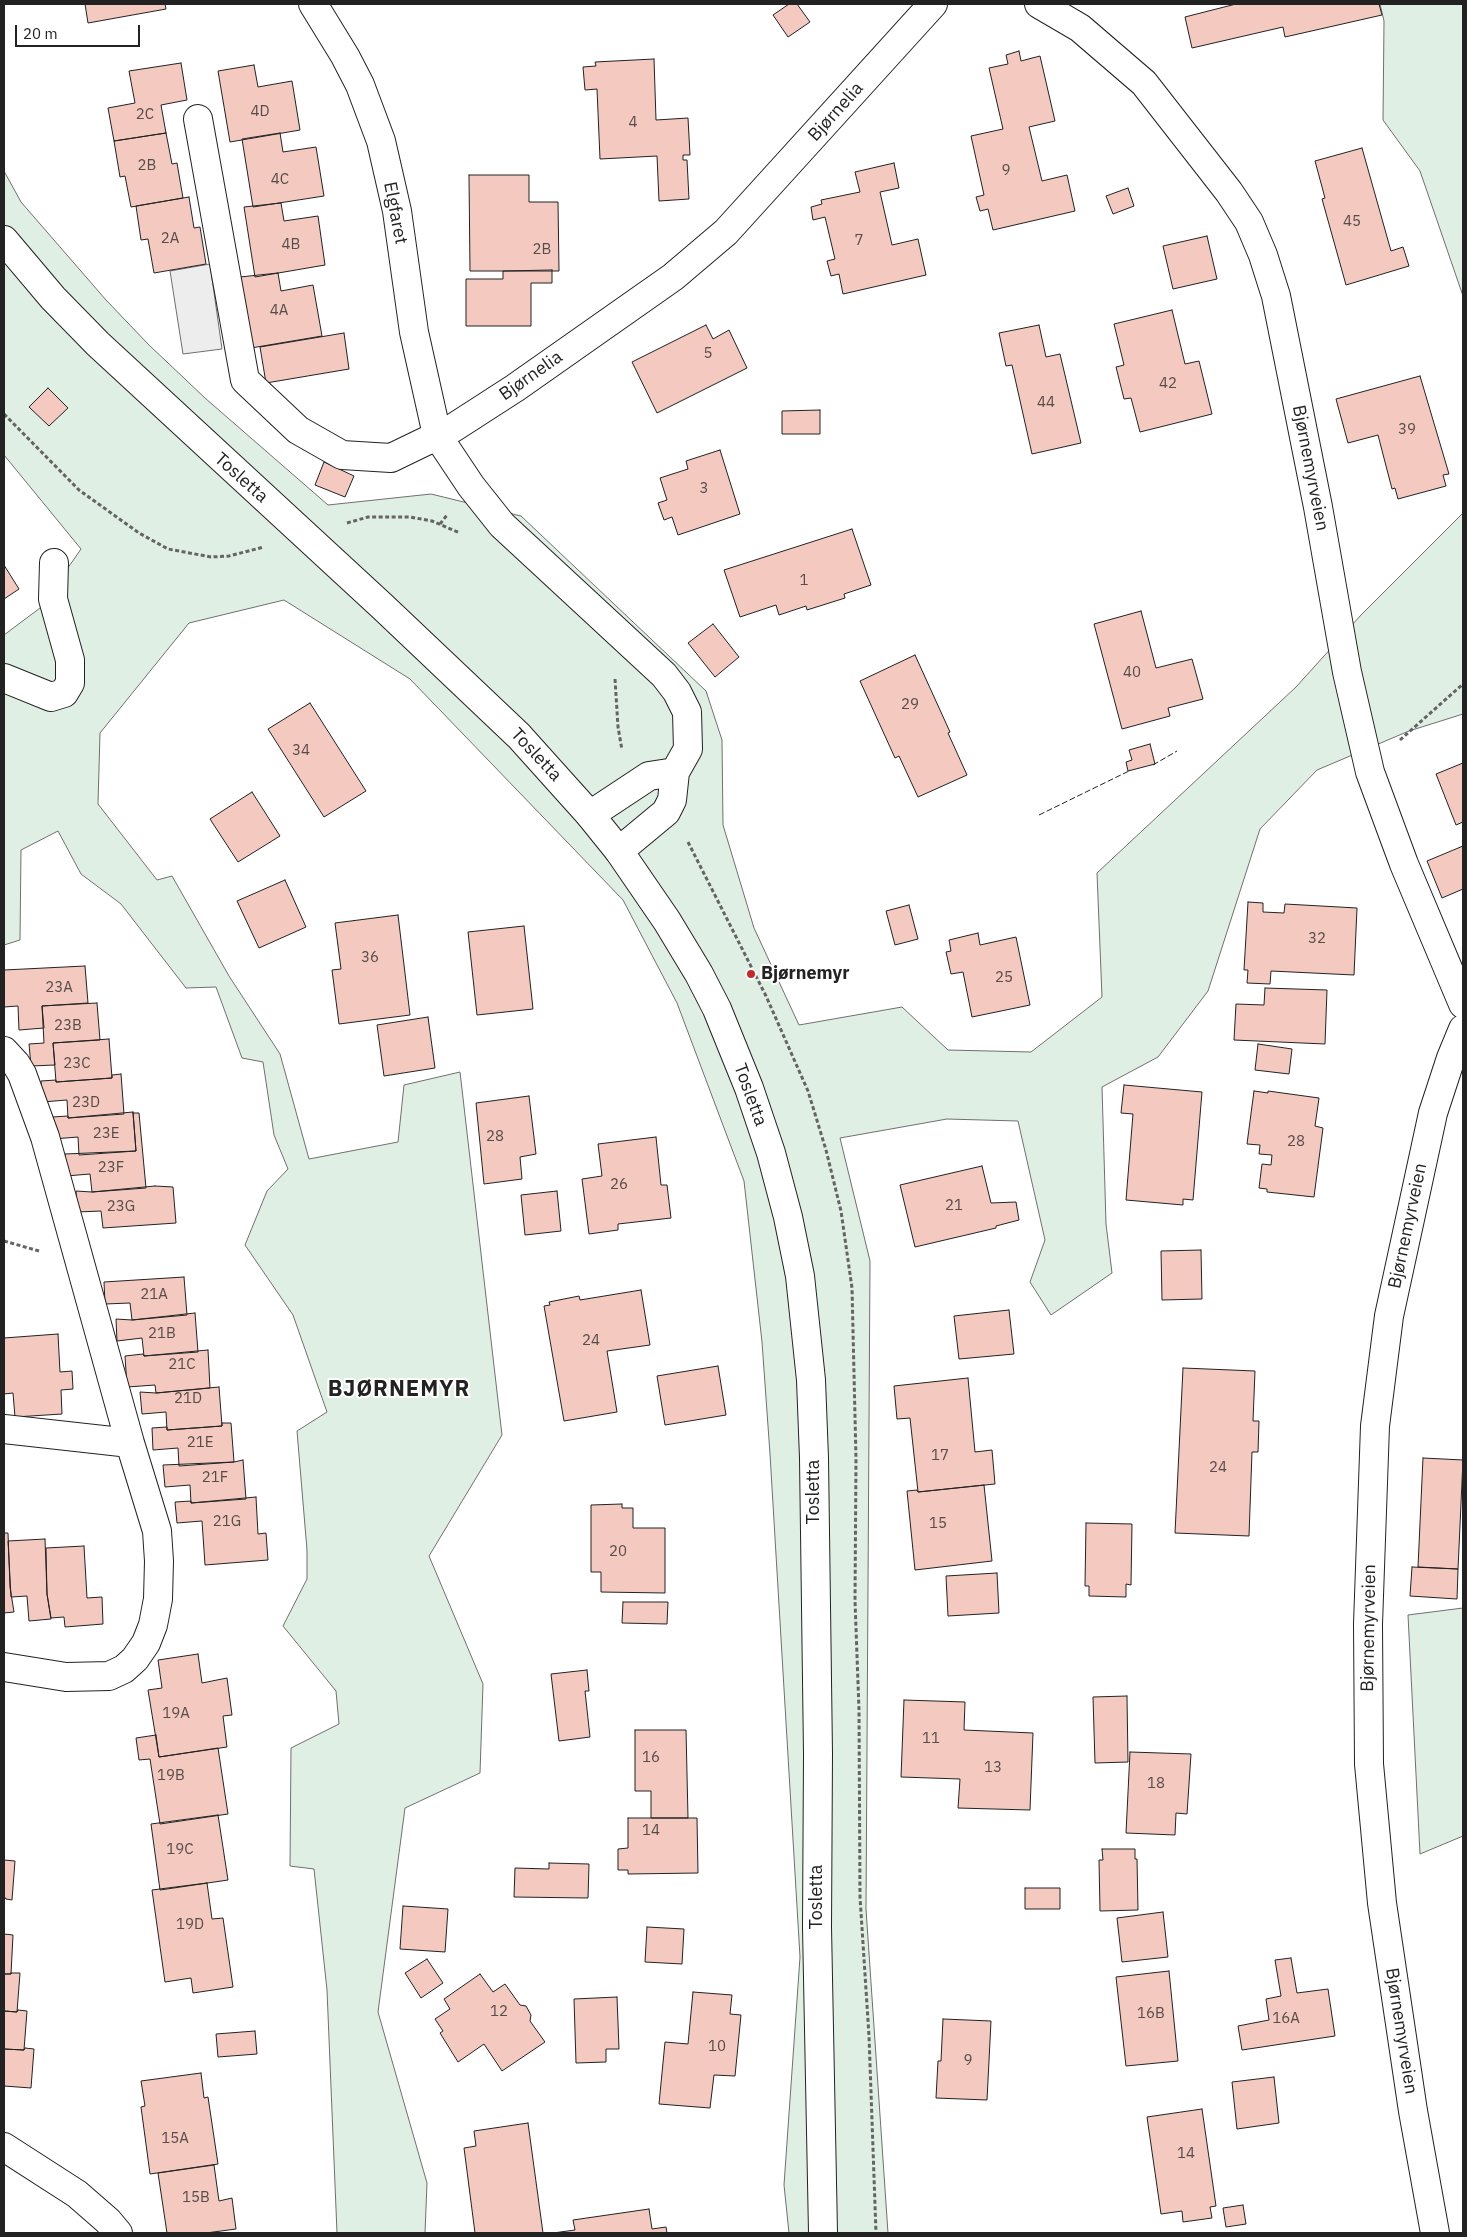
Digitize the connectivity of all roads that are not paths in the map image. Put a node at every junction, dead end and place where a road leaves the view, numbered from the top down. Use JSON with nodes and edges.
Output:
{"nodes":[{"id":1,"x":313,"y":4,"type":"edge"},
{"id":2,"x":933,"y":4,"type":"edge"},
{"id":3,"x":1039,"y":4,"type":"edge"},
{"id":4,"x":198,"y":119,"type":"dead end"},
{"id":5,"x":4,"y":240,"type":"edge"},
{"id":6,"x":437,"y":435,"type":"junction"},
{"id":7,"x":54,"y":563,"type":"dead end"},
{"id":8,"x":4,"y":678,"type":"edge"},
{"id":9,"x":675,"y":772,"type":"junction"},
{"id":10,"x":590,"y":815,"type":"junction"},
{"id":11,"x":619,"y":850,"type":"junction"},
{"id":12,"x":1463,"y":1004,"type":"edge"},
{"id":13,"x":1463,"y":1029,"type":"edge"},
{"id":14,"x":4,"y":1051,"type":"edge"},
{"id":15,"x":4,"y":1429,"type":"edge"},
{"id":16,"x":130,"y":1443,"type":"junction"},
{"id":17,"x":4,"y":1667,"type":"edge"},
{"id":18,"x":4,"y":2147,"type":"edge"},
{"id":19,"x":118,"y":2233,"type":"edge"},
{"id":20,"x":823,"y":2233,"type":"edge"},
{"id":21,"x":1435,"y":2233,"type":"edge"}],
"edges":[{"from":1,"to":6,"type":"street","name":"Elgfaret"},
{"from":2,"to":6,"type":"street","name":"Bjørnelia"},
{"from":3,"to":12,"type":"street","name":"Bjørnemyrveien"},
{"from":4,"to":6,"type":"street","name":"Bjørnelia"},
{"from":5,"to":10,"type":"street","name":"Tosletta"},
{"from":6,"to":9,"type":"street"},
{"from":7,"to":8,"type":"street"},
{"from":9,"to":10,"type":"street"},
{"from":9,"to":11,"type":"street"},
{"from":10,"to":11,"type":"street","name":"Tosletta"},
{"from":11,"to":20,"type":"street","name":"Tosletta"},
{"from":13,"to":21,"type":"street","name":"Bjørnemyrveien"},
{"from":14,"to":16,"type":"street"},
{"from":15,"to":16,"type":"street"},
{"from":16,"to":17,"type":"street"},
{"from":18,"to":19,"type":"street"}]}
